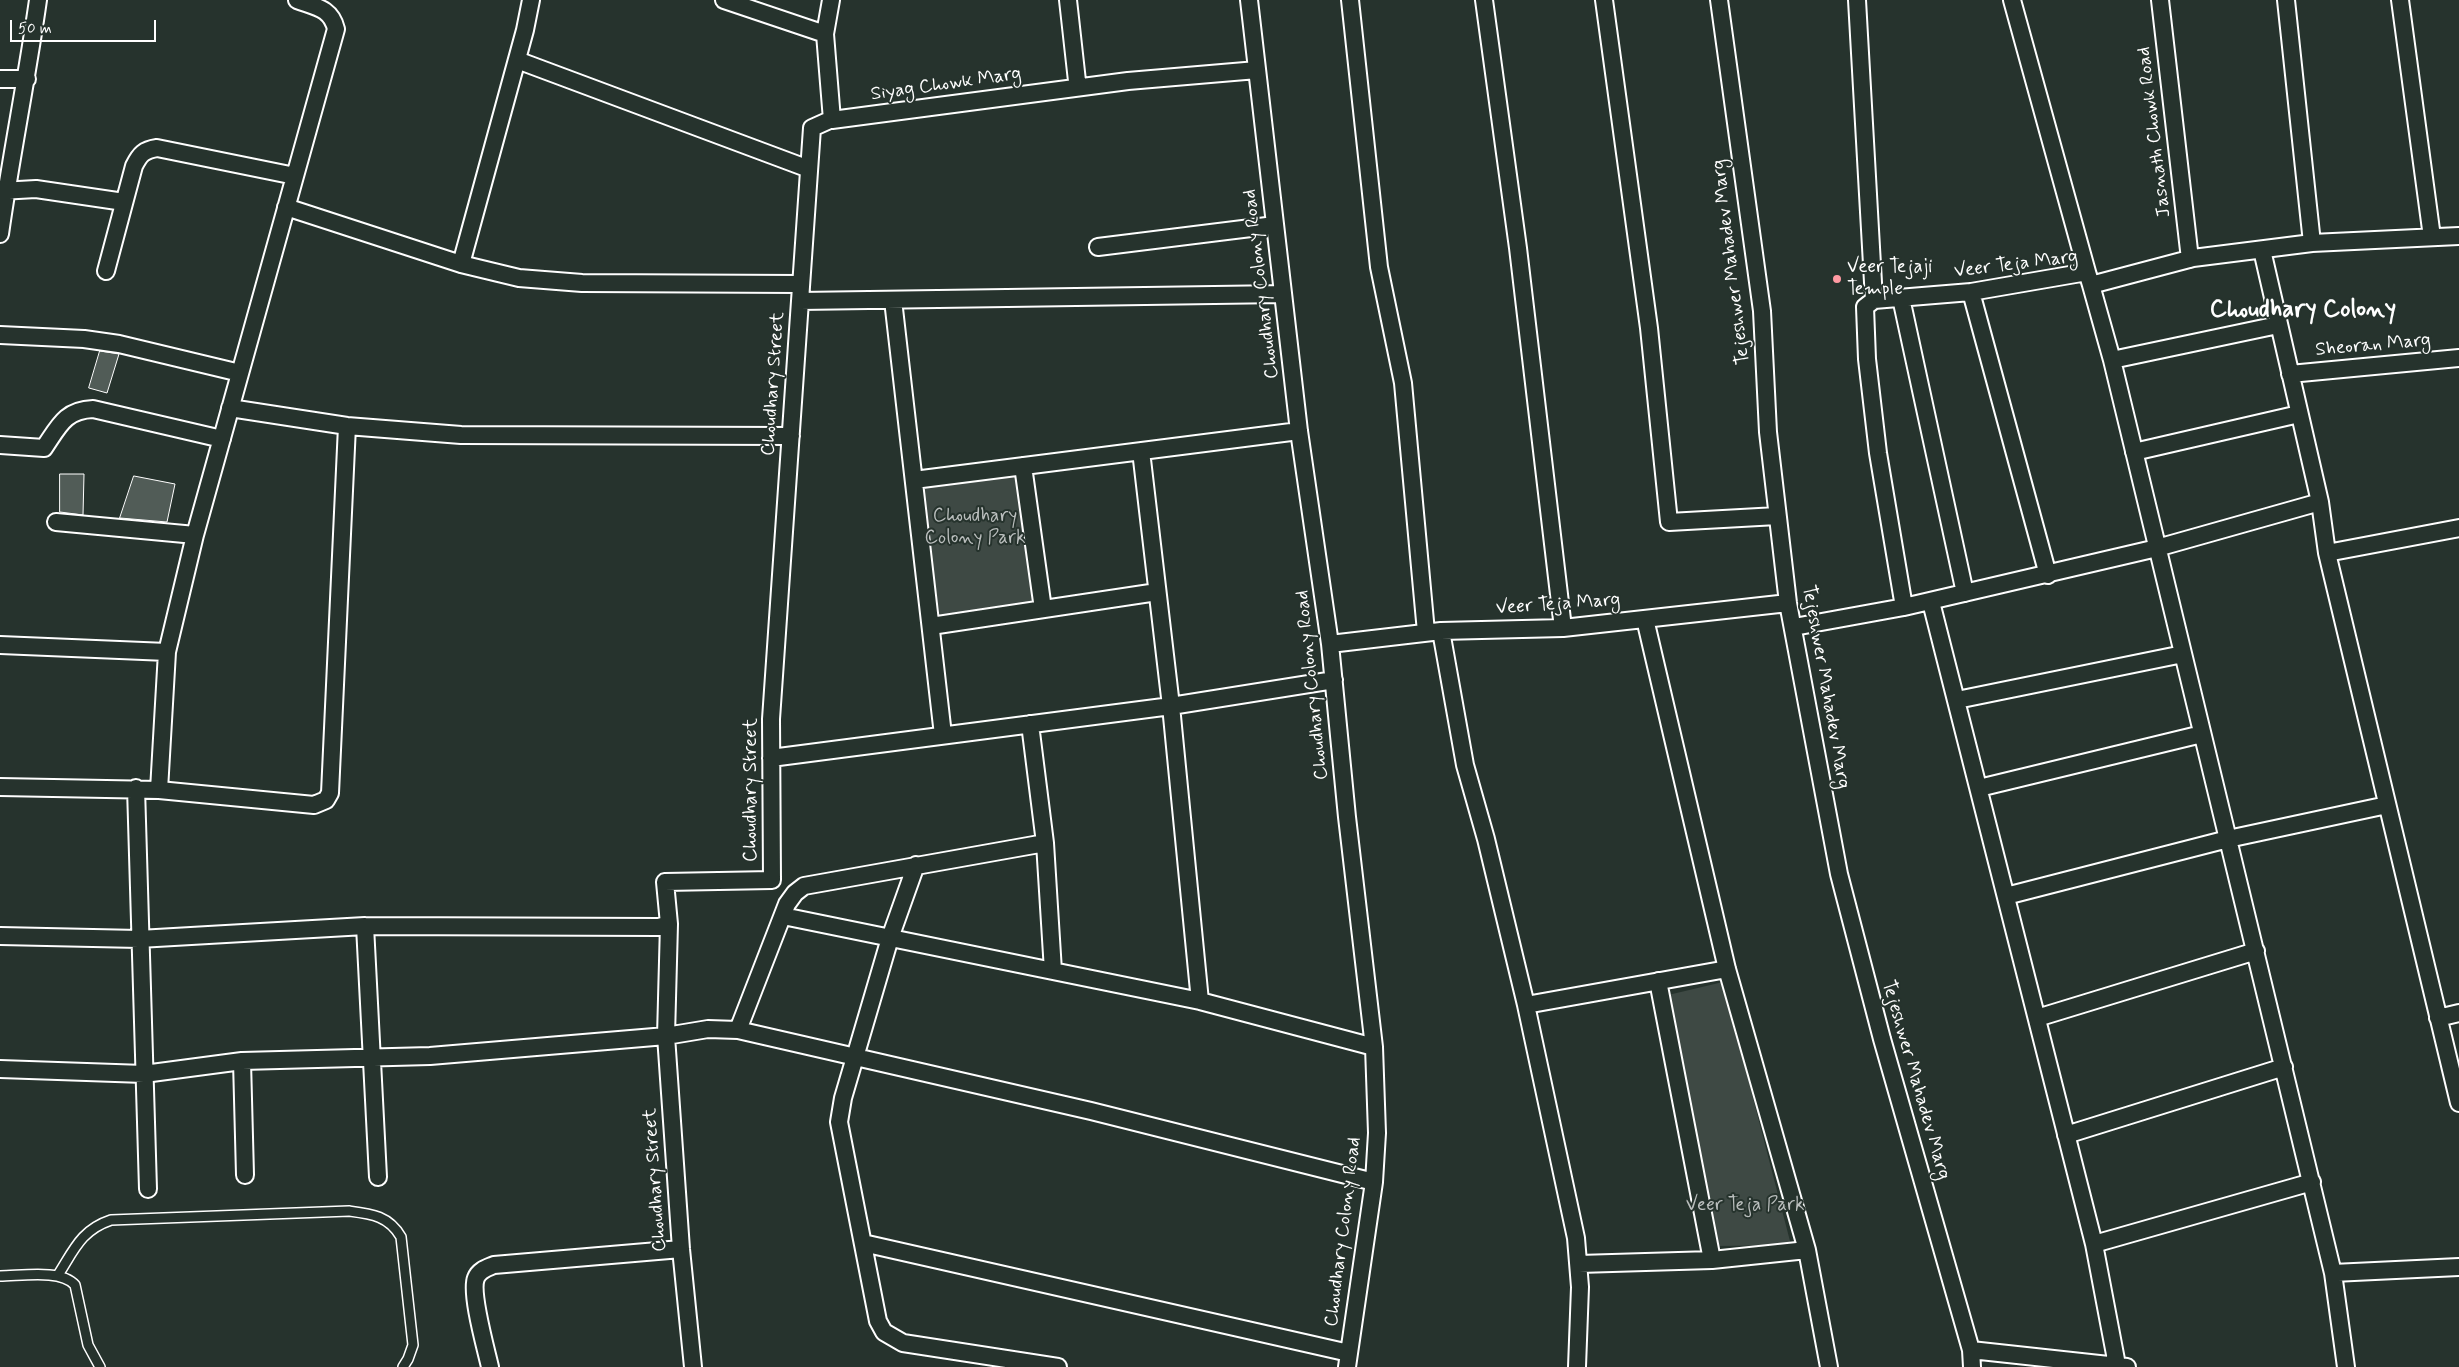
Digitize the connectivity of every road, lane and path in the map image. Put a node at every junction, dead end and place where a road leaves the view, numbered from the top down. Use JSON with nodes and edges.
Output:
{"nodes":[{"id":1,"x":38,"y":0,"type":"edge"},
{"id":2,"x":298,"y":0,"type":"edge"},
{"id":3,"x":531,"y":0,"type":"edge"},
{"id":4,"x":724,"y":0,"type":"edge"},
{"id":5,"x":830,"y":0,"type":"edge"},
{"id":6,"x":1068,"y":0,"type":"edge"},
{"id":7,"x":1249,"y":0,"type":"edge"},
{"id":8,"x":1350,"y":0,"type":"edge"},
{"id":9,"x":1484,"y":0,"type":"edge"},
{"id":10,"x":1604,"y":0,"type":"edge"},
{"id":11,"x":1719,"y":0,"type":"edge"},
{"id":12,"x":1857,"y":0,"type":"edge"},
{"id":13,"x":2012,"y":0,"type":"edge"},
{"id":14,"x":2160,"y":0,"type":"edge"},
{"id":15,"x":2286,"y":0,"type":"edge"},
{"id":16,"x":2400,"y":0,"type":"edge"},
{"id":17,"x":770,"y":7,"type":"edge"},
{"id":18,"x":825,"y":34,"type":"junction"},
{"id":19,"x":517,"y":60,"type":"junction"},
{"id":20,"x":1257,"y":70,"type":"junction"},
{"id":21,"x":0,"y":79,"type":"edge"},
{"id":22,"x":27,"y":79,"type":"junction"},
{"id":23,"x":1077,"y":81,"type":"dead end"},
{"id":24,"x":832,"y":119,"type":"junction"},
{"id":25,"x":809,"y":168,"type":"junction"},
{"id":26,"x":295,"y":176,"type":"junction"},
{"id":27,"x":3,"y":191,"type":"edge"},
{"id":28,"x":124,"y":202,"type":"junction"},
{"id":29,"x":286,"y":208,"type":"junction"},
{"id":30,"x":1275,"y":225,"type":"junction"},
{"id":31,"x":0,"y":234,"type":"edge"},
{"id":32,"x":2432,"y":237,"type":"junction"},
{"id":33,"x":2459,"y":237,"type":"edge"},
{"id":34,"x":2312,"y":243,"type":"junction"},
{"id":35,"x":1098,"y":247,"type":"dead end"},
{"id":36,"x":2262,"y":250,"type":"junction"},
{"id":37,"x":2190,"y":259,"type":"junction"},
{"id":38,"x":461,"y":264,"type":"junction"},
{"id":39,"x":106,"y":271,"type":"dead end"},
{"id":40,"x":2089,"y":279,"type":"junction"},
{"id":41,"x":800,"y":284,"type":"junction"},
{"id":42,"x":1971,"y":292,"type":"junction"},
{"id":43,"x":1283,"y":294,"type":"junction"},
{"id":44,"x":1900,"y":298,"type":"junction"},
{"id":45,"x":894,"y":300,"type":"junction"},
{"id":46,"x":1874,"y":300,"type":"junction"},
{"id":47,"x":800,"y":301,"type":"junction"},
{"id":48,"x":2278,"y":325,"type":"junction"},
{"id":49,"x":0,"y":335,"type":"edge"},
{"id":50,"x":2459,"y":358,"type":"edge"},
{"id":51,"x":2112,"y":360,"type":"junction"},
{"id":52,"x":240,"y":373,"type":"junction"},
{"id":53,"x":2290,"y":374,"type":"junction"},
{"id":54,"x":230,"y":408,"type":"junction"},
{"id":55,"x":2299,"y":414,"type":"junction"},
{"id":56,"x":347,"y":426,"type":"junction"},
{"id":57,"x":1299,"y":430,"type":"junction"},
{"id":58,"x":791,"y":436,"type":"junction"},
{"id":59,"x":222,"y":439,"type":"junction"},
{"id":60,"x":0,"y":445,"type":"edge"},
{"id":61,"x":1140,"y":450,"type":"junction"},
{"id":62,"x":2134,"y":452,"type":"junction"},
{"id":63,"x":1023,"y":466,"type":"junction"},
{"id":64,"x":914,"y":480,"type":"junction"},
{"id":65,"x":2320,"y":502,"type":"junction"},
{"id":66,"x":1777,"y":516,"type":"junction"},
{"id":67,"x":56,"y":522,"type":"dead end"},
{"id":68,"x":2459,"y":528,"type":"edge"},
{"id":69,"x":195,"y":535,"type":"junction"},
{"id":70,"x":2157,"y":548,"type":"junction"},
{"id":71,"x":2327,"y":553,"type":"junction"},
{"id":72,"x":2048,"y":574,"type":"junction"},
{"id":73,"x":1157,"y":592,"type":"junction"},
{"id":74,"x":1965,"y":593,"type":"junction"},
{"id":75,"x":1931,"y":602,"type":"junction"},
{"id":76,"x":1788,"y":603,"type":"junction"},
{"id":77,"x":1904,"y":608,"type":"junction"},
{"id":78,"x":1042,"y":609,"type":"junction"},
{"id":79,"x":1645,"y":619,"type":"junction"},
{"id":80,"x":931,"y":626,"type":"junction"},
{"id":81,"x":1794,"y":627,"type":"junction"},
{"id":82,"x":1563,"y":628,"type":"junction"},
{"id":83,"x":1434,"y":632,"type":"junction"},
{"id":84,"x":0,"y":644,"type":"edge"},
{"id":85,"x":1330,"y":644,"type":"junction"},
{"id":86,"x":167,"y":652,"type":"junction"},
{"id":87,"x":2183,"y":654,"type":"junction"},
{"id":88,"x":1334,"y":680,"type":"junction"},
{"id":89,"x":1956,"y":700,"type":"junction"},
{"id":90,"x":1171,"y":706,"type":"junction"},
{"id":91,"x":1030,"y":724,"type":"junction"},
{"id":92,"x":2202,"y":734,"type":"junction"},
{"id":93,"x":943,"y":736,"type":"junction"},
{"id":94,"x":771,"y":758,"type":"junction"},
{"id":95,"x":0,"y":787,"type":"edge"},
{"id":96,"x":136,"y":788,"type":"junction"},
{"id":97,"x":1979,"y":788,"type":"junction"},
{"id":98,"x":159,"y":790,"type":"junction"},
{"id":99,"x":2387,"y":805,"type":"junction"},
{"id":100,"x":2228,"y":839,"type":"junction"},
{"id":101,"x":1045,"y":843,"type":"junction"},
{"id":102,"x":916,"y":865,"type":"junction"},
{"id":103,"x":2006,"y":896,"type":"junction"},
{"id":104,"x":783,"y":916,"type":"junction"},
{"id":105,"x":669,"y":924,"type":"junction"},
{"id":106,"x":365,"y":926,"type":"junction"},
{"id":107,"x":0,"y":936,"type":"edge"},
{"id":108,"x":139,"y":938,"type":"junction"},
{"id":109,"x":890,"y":938,"type":"junction"},
{"id":110,"x":2256,"y":951,"type":"junction"},
{"id":111,"x":1727,"y":969,"type":"junction"},
{"id":112,"x":1053,"y":971,"type":"junction"},
{"id":113,"x":1658,"y":981,"type":"junction"},
{"id":114,"x":1200,"y":1001,"type":"junction"},
{"id":115,"x":1526,"y":1005,"type":"junction"},
{"id":116,"x":2459,"y":1013,"type":"edge"},
{"id":117,"x":2037,"y":1018,"type":"junction"},
{"id":118,"x":2438,"y":1018,"type":"junction"},
{"id":119,"x":738,"y":1030,"type":"junction"},
{"id":120,"x":666,"y":1036,"type":"junction"},
{"id":121,"x":1374,"y":1047,"type":"junction"},
{"id":122,"x":371,"y":1057,"type":"junction"},
{"id":123,"x":855,"y":1057,"type":"junction"},
{"id":124,"x":242,"y":1061,"type":"junction"},
{"id":125,"x":2284,"y":1067,"type":"junction"},
{"id":126,"x":0,"y":1069,"type":"edge"},
{"id":127,"x":144,"y":1074,"type":"junction"},
{"id":128,"x":2459,"y":1103,"type":"edge"},
{"id":129,"x":2066,"y":1135,"type":"junction"},
{"id":130,"x":245,"y":1175,"type":"dead end"},
{"id":131,"x":378,"y":1177,"type":"dead end"},
{"id":132,"x":1374,"y":1182,"type":"junction"},
{"id":133,"x":2312,"y":1182,"type":"junction"},
{"id":134,"x":148,"y":1189,"type":"dead end"},
{"id":135,"x":862,"y":1243,"type":"junction"},
{"id":136,"x":2094,"y":1244,"type":"junction"},
{"id":137,"x":681,"y":1249,"type":"junction"},
{"id":138,"x":1807,"y":1250,"type":"junction"},
{"id":139,"x":1712,"y":1260,"type":"junction"},
{"id":140,"x":1579,"y":1264,"type":"junction"},
{"id":141,"x":2459,"y":1267,"type":"edge"},
{"id":142,"x":2333,"y":1272,"type":"junction"},
{"id":143,"x":58,"y":1275,"type":"junction"},
{"id":144,"x":0,"y":1276,"type":"edge"},
{"id":145,"x":1970,"y":1350,"type":"junction"},
{"id":146,"x":1348,"y":1360,"type":"edge"},
{"id":147,"x":2123,"y":1366,"type":"edge"},
{"id":148,"x":100,"y":1367,"type":"edge"},
{"id":149,"x":403,"y":1367,"type":"edge"},
{"id":150,"x":490,"y":1367,"type":"edge"},
{"id":151,"x":693,"y":1367,"type":"edge"},
{"id":152,"x":1058,"y":1367,"type":"edge"},
{"id":153,"x":1577,"y":1367,"type":"edge"},
{"id":154,"x":1829,"y":1367,"type":"edge"},
{"id":155,"x":1972,"y":1367,"type":"edge"},
{"id":156,"x":2346,"y":1367,"type":"edge"}],
"edges":[{"from":1,"to":22,"type":"street"},
{"from":2,"to":26,"type":"street"},
{"from":3,"to":19,"type":"street"},
{"from":4,"to":17,"type":"street"},
{"from":5,"to":18,"type":"street"},
{"from":6,"to":23,"type":"street"},
{"from":7,"to":20,"type":"street","name":"Choudhary Colony Road"},
{"from":8,"to":83,"type":"street"},
{"from":9,"to":82,"type":"street"},
{"from":10,"to":66,"type":"street"},
{"from":11,"to":66,"type":"street","name":"Tejeshwer Mahadev Marg"},
{"from":12,"to":46,"type":"street"},
{"from":13,"to":40,"type":"street"},
{"from":14,"to":37,"type":"street","name":"Jasnath Chowk Road"},
{"from":15,"to":34,"type":"street"},
{"from":16,"to":32,"type":"street"},
{"from":17,"to":18,"type":"street"},
{"from":18,"to":24,"type":"street"},
{"from":19,"to":25,"type":"street"},
{"from":19,"to":38,"type":"street"},
{"from":20,"to":24,"type":"street","name":"Siyag Chowk Marg"},
{"from":20,"to":30,"type":"street","name":"Choudhary Colony Road"},
{"from":21,"to":22,"type":"street"},
{"from":22,"to":27,"type":"street"},
{"from":24,"to":25,"type":"street","name":"Choudhary Street"},
{"from":25,"to":41,"type":"street","name":"Choudhary Street"},
{"from":26,"to":28,"type":"street"},
{"from":26,"to":29,"type":"street"},
{"from":27,"to":28,"type":"street"},
{"from":27,"to":31,"type":"street"},
{"from":28,"to":39,"type":"street"},
{"from":29,"to":38,"type":"street"},
{"from":29,"to":52,"type":"street"},
{"from":30,"to":35,"type":"street"},
{"from":30,"to":43,"type":"street","name":"Choudhary Colony Road"},
{"from":32,"to":33,"type":"street","name":"Veer Teja Marg"},
{"from":32,"to":34,"type":"street","name":"Veer Teja Marg"},
{"from":34,"to":36,"type":"street","name":"Veer Teja Marg"},
{"from":36,"to":37,"type":"street","name":"Veer Teja Marg"},
{"from":36,"to":48,"type":"street"},
{"from":37,"to":40,"type":"street","name":"Veer Teja Marg"},
{"from":38,"to":41,"type":"street"},
{"from":40,"to":42,"type":"street","name":"Veer Teja Marg"},
{"from":40,"to":51,"type":"street"},
{"from":41,"to":47,"type":"street","name":"Choudhary Street"},
{"from":42,"to":44,"type":"street","name":"Veer Teja Marg"},
{"from":42,"to":72,"type":"street"},
{"from":43,"to":45,"type":"street"},
{"from":43,"to":57,"type":"street","name":"Choudhary Colony Road"},
{"from":44,"to":46,"type":"street","name":"Veer Teja Marg"},
{"from":44,"to":74,"type":"street"},
{"from":45,"to":47,"type":"street"},
{"from":45,"to":64,"type":"street"},
{"from":46,"to":77,"type":"street"},
{"from":47,"to":58,"type":"street","name":"Choudhary Street"},
{"from":48,"to":51,"type":"street"},
{"from":48,"to":53,"type":"street"},
{"from":49,"to":52,"type":"street"},
{"from":50,"to":53,"type":"street","name":"Sheoran Marg"},
{"from":51,"to":62,"type":"street"},
{"from":52,"to":54,"type":"street"},
{"from":53,"to":55,"type":"street"},
{"from":54,"to":56,"type":"street"},
{"from":54,"to":59,"type":"street"},
{"from":55,"to":62,"type":"street"},
{"from":55,"to":65,"type":"street"},
{"from":56,"to":58,"type":"street"},
{"from":56,"to":98,"type":"street"},
{"from":57,"to":61,"type":"street"},
{"from":57,"to":85,"type":"street","name":"Choudhary Colony Road"},
{"from":58,"to":94,"type":"street","name":"Choudhary Street"},
{"from":59,"to":60,"type":"street"},
{"from":59,"to":69,"type":"street"},
{"from":61,"to":63,"type":"street"},
{"from":61,"to":73,"type":"street"},
{"from":62,"to":70,"type":"street"},
{"from":63,"to":64,"type":"street"},
{"from":63,"to":78,"type":"street"},
{"from":64,"to":80,"type":"street"},
{"from":65,"to":70,"type":"street"},
{"from":65,"to":71,"type":"street"},
{"from":66,"to":76,"type":"street","name":"Tejeshwer Mahadev Marg"},
{"from":67,"to":69,"type":"street"},
{"from":68,"to":71,"type":"street"},
{"from":69,"to":86,"type":"street"},
{"from":70,"to":72,"type":"street"},
{"from":70,"to":87,"type":"street"},
{"from":71,"to":99,"type":"street"},
{"from":72,"to":74,"type":"street"},
{"from":73,"to":78,"type":"street"},
{"from":73,"to":90,"type":"street"},
{"from":74,"to":75,"type":"street"},
{"from":75,"to":77,"type":"street"},
{"from":75,"to":89,"type":"street"},
{"from":76,"to":79,"type":"street","name":"Veer Teja Marg"},
{"from":76,"to":81,"type":"street","name":"Tejeshwer Mahadev Marg"},
{"from":77,"to":81,"type":"street"},
{"from":78,"to":80,"type":"street"},
{"from":79,"to":82,"type":"street","name":"Veer Teja Marg"},
{"from":79,"to":111,"type":"street"},
{"from":80,"to":93,"type":"street"},
{"from":81,"to":145,"type":"street","name":"Tejeshwer Mahadev Marg"},
{"from":82,"to":83,"type":"street","name":"Veer Teja Marg"},
{"from":83,"to":85,"type":"street","name":"Veer Teja Marg"},
{"from":83,"to":115,"type":"street"},
{"from":84,"to":86,"type":"street"},
{"from":85,"to":88,"type":"street","name":"Choudhary Colony Road"},
{"from":86,"to":98,"type":"street"},
{"from":87,"to":89,"type":"street"},
{"from":87,"to":92,"type":"street"},
{"from":88,"to":90,"type":"street"},
{"from":88,"to":121,"type":"street","name":"Choudhary Colony Road"},
{"from":89,"to":97,"type":"street"},
{"from":90,"to":91,"type":"street"},
{"from":90,"to":114,"type":"street"},
{"from":91,"to":93,"type":"street"},
{"from":91,"to":101,"type":"street"},
{"from":92,"to":97,"type":"street"},
{"from":92,"to":100,"type":"street"},
{"from":93,"to":94,"type":"street"},
{"from":94,"to":105,"type":"street","name":"Choudhary Street"},
{"from":95,"to":96,"type":"street"},
{"from":96,"to":98,"type":"street"},
{"from":96,"to":108,"type":"street"},
{"from":97,"to":103,"type":"street"},
{"from":99,"to":100,"type":"street"},
{"from":99,"to":118,"type":"street"},
{"from":100,"to":103,"type":"street"},
{"from":100,"to":110,"type":"street"},
{"from":101,"to":102,"type":"street"},
{"from":101,"to":112,"type":"street"},
{"from":102,"to":104,"type":"street"},
{"from":102,"to":109,"type":"street"},
{"from":103,"to":117,"type":"street"},
{"from":104,"to":109,"type":"street"},
{"from":104,"to":119,"type":"street"},
{"from":105,"to":106,"type":"street"},
{"from":105,"to":120,"type":"street","name":"Choudhary Street"},
{"from":106,"to":108,"type":"street"},
{"from":106,"to":122,"type":"street"},
{"from":107,"to":108,"type":"street"},
{"from":108,"to":127,"type":"street"},
{"from":109,"to":112,"type":"street"},
{"from":109,"to":123,"type":"street"},
{"from":110,"to":117,"type":"street"},
{"from":110,"to":125,"type":"street"},
{"from":111,"to":113,"type":"street"},
{"from":111,"to":138,"type":"street"},
{"from":112,"to":114,"type":"street"},
{"from":113,"to":115,"type":"street"},
{"from":113,"to":139,"type":"street"},
{"from":114,"to":121,"type":"street"},
{"from":115,"to":140,"type":"street"},
{"from":116,"to":118,"type":"street"},
{"from":117,"to":129,"type":"street"},
{"from":118,"to":128,"type":"street"},
{"from":119,"to":120,"type":"street"},
{"from":119,"to":123,"type":"street"},
{"from":120,"to":122,"type":"street"},
{"from":120,"to":137,"type":"street","name":"Choudhary Street"},
{"from":121,"to":132,"type":"street","name":"Choudhary Colony Road"},
{"from":122,"to":124,"type":"street"},
{"from":122,"to":131,"type":"street"},
{"from":123,"to":132,"type":"street"},
{"from":123,"to":135,"type":"street"},
{"from":124,"to":127,"type":"street"},
{"from":124,"to":130,"type":"street"},
{"from":125,"to":129,"type":"street"},
{"from":125,"to":133,"type":"street"},
{"from":126,"to":127,"type":"street"},
{"from":127,"to":134,"type":"street"},
{"from":129,"to":136,"type":"street"},
{"from":132,"to":146,"type":"street","name":"Choudhary Colony Road"},
{"from":133,"to":136,"type":"street"},
{"from":133,"to":142,"type":"street"},
{"from":135,"to":146,"type":"street"},
{"from":135,"to":152,"type":"street"},
{"from":136,"to":147,"type":"street"},
{"from":137,"to":150,"type":"street"},
{"from":137,"to":151,"type":"street","name":"Choudhary Street"},
{"from":138,"to":139,"type":"street"},
{"from":138,"to":154,"type":"street"},
{"from":139,"to":140,"type":"street"},
{"from":140,"to":153,"type":"street"},
{"from":141,"to":142,"type":"street"},
{"from":142,"to":156,"type":"street"},
{"from":143,"to":144,"type":"lane"},
{"from":143,"to":148,"type":"lane"},
{"from":143,"to":149,"type":"lane"},
{"from":145,"to":147,"type":"street"},
{"from":145,"to":155,"type":"street","name":"Tejeshwer Mahadev Marg"}]}
